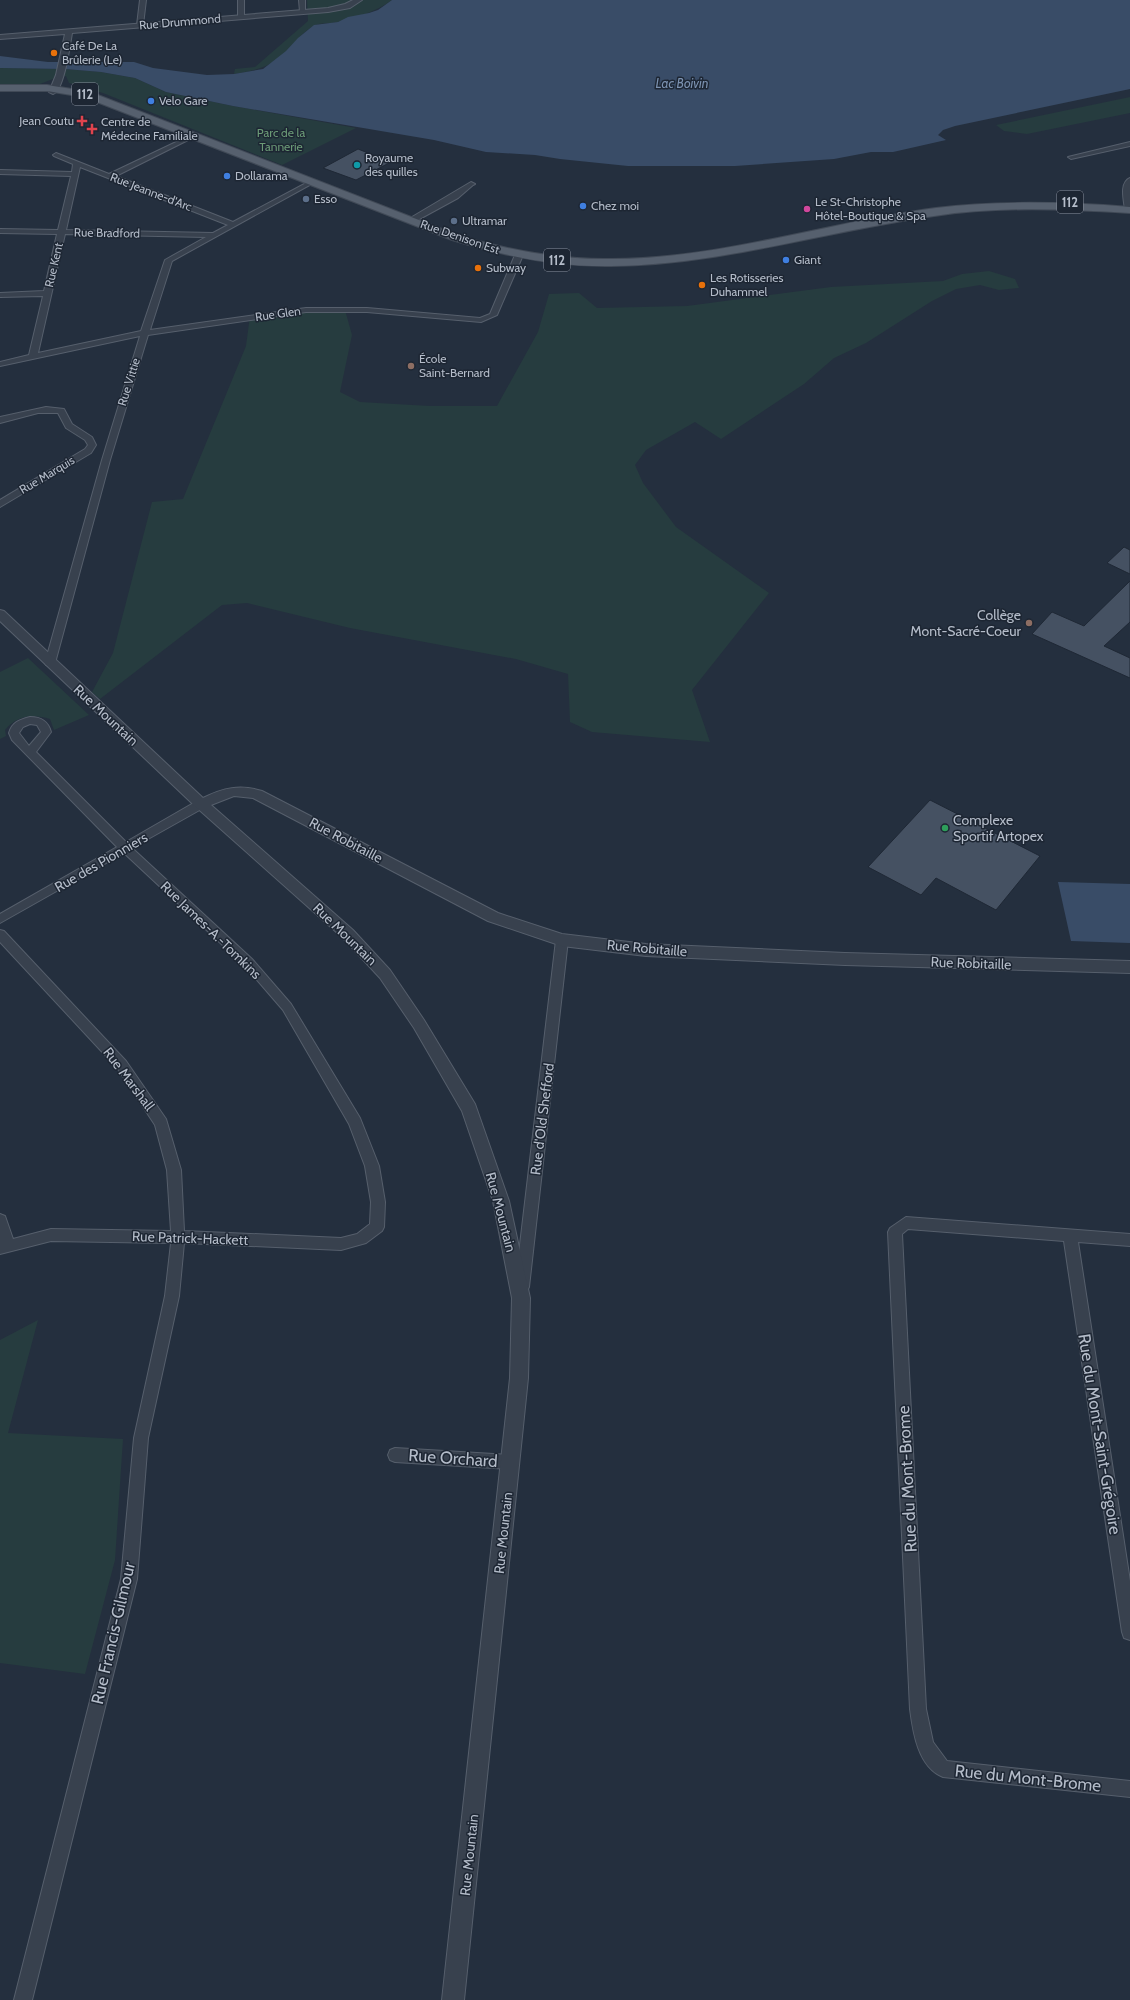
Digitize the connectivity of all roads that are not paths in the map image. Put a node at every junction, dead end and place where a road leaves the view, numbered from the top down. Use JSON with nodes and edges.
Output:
{"nodes":[{"id":1,"x":143,"y":0,"type":"edge"},
{"id":2,"x":241,"y":0,"type":"edge"},
{"id":3,"x":302,"y":0,"type":"edge"},
{"id":4,"x":358,"y":0,"type":"edge"},
{"id":5,"x":303,"y":12,"type":"junction"},
{"id":6,"x":241,"y":17,"type":"junction"},
{"id":7,"x":140,"y":25,"type":"junction"},
{"id":8,"x":69,"y":31,"type":"junction"},
{"id":9,"x":0,"y":37,"type":"edge"},
{"id":10,"x":60,"y":76,"type":"junction"},
{"id":11,"x":37,"y":87,"type":"junction"},
{"id":12,"x":0,"y":88,"type":"edge"},
{"id":13,"x":54,"y":90,"type":"junction"},
{"id":14,"x":86,"y":94,"type":"junction"},
{"id":15,"x":114,"y":103,"type":"junction"},
{"id":16,"x":195,"y":135,"type":"junction"},
{"id":17,"x":1130,"y":144,"type":"edge"},
{"id":18,"x":56,"y":156,"type":"dead end"},
{"id":19,"x":1070,"y":157,"type":"dead end"},
{"id":20,"x":77,"y":164,"type":"junction"},
{"id":21,"x":0,"y":172,"type":"edge"},
{"id":22,"x":75,"y":174,"type":"junction"},
{"id":23,"x":110,"y":176,"type":"junction"},
{"id":24,"x":312,"y":182,"type":"junction"},
{"id":25,"x":1129,"y":183,"type":"edge"},
{"id":26,"x":471,"y":184,"type":"dead end"},
{"id":27,"x":1129,"y":207,"type":"edge"},
{"id":28,"x":411,"y":220,"type":"junction"},
{"id":29,"x":234,"y":225,"type":"junction"},
{"id":30,"x":0,"y":231,"type":"edge"},
{"id":31,"x":62,"y":232,"type":"junction"},
{"id":32,"x":214,"y":235,"type":"junction"},
{"id":33,"x":518,"y":258,"type":"junction"},
{"id":34,"x":48,"y":293,"type":"junction"},
{"id":35,"x":0,"y":295,"type":"edge"},
{"id":36,"x":144,"y":333,"type":"junction"},
{"id":37,"x":34,"y":356,"type":"junction"},
{"id":38,"x":0,"y":364,"type":"edge"},
{"id":39,"x":0,"y":420,"type":"edge"},
{"id":40,"x":0,"y":504,"type":"edge"},
{"id":41,"x":0,"y":614,"type":"edge"},
{"id":42,"x":50,"y":663,"type":"junction"},
{"id":43,"x":30,"y":752,"type":"dead end"},
{"id":44,"x":202,"y":804,"type":"junction"},
{"id":45,"x":125,"y":848,"type":"junction"},
{"id":46,"x":0,"y":919,"type":"edge"},
{"id":47,"x":0,"y":934,"type":"edge"},
{"id":48,"x":562,"y":940,"type":"junction"},
{"id":49,"x":1130,"y":967,"type":"edge"},
{"id":50,"x":0,"y":1220,"type":"edge"},
{"id":51,"x":377,"y":1227,"type":"joint"},
{"id":52,"x":178,"y":1236,"type":"junction"},
{"id":53,"x":1070,"y":1236,"type":"junction"},
{"id":54,"x":1130,"y":1240,"type":"edge"},
{"id":55,"x":4,"y":1246,"type":"edge"},
{"id":56,"x":521,"y":1298,"type":"junction"},
{"id":57,"x":395,"y":1455,"type":"dead end"},
{"id":58,"x":510,"y":1462,"type":"junction"},
{"id":59,"x":1125,"y":1569,"type":"edge"},
{"id":60,"x":1130,"y":1632,"type":"edge"},
{"id":61,"x":1130,"y":1789,"type":"edge"},
{"id":62,"x":23,"y":2000,"type":"edge"},
{"id":63,"x":453,"y":2000,"type":"edge"}],
"edges":[{"from":1,"to":7,"type":"street"},
{"from":2,"to":6,"type":"street"},
{"from":3,"to":5,"type":"street"},
{"from":4,"to":5,"type":"street","name":"Rue Drummond"},
{"from":5,"to":6,"type":"street","name":"Rue Drummond"},
{"from":6,"to":7,"type":"street","name":"Rue Drummond"},
{"from":7,"to":8,"type":"street","name":"Rue Drummond"},
{"from":8,"to":9,"type":"street","name":"Rue Drummond"},
{"from":8,"to":10,"type":"street"},
{"from":10,"to":11,"type":"main road"},
{"from":10,"to":13,"type":"street"},
{"from":10,"to":14,"type":"main road"},
{"from":11,"to":12,"type":"main road","name":"Rue Denison Est","number":"112"},
{"from":11,"to":13,"type":"main road","name":"Rue Denison Est","number":"112"},
{"from":12,"to":13,"type":"main road"},
{"from":13,"to":14,"type":"main road","name":"Rue Denison Est","number":"112"},
{"from":13,"to":15,"type":"main road"},
{"from":14,"to":15,"type":"main road","name":"Rue Denison Est","number":"112"},
{"from":15,"to":16,"type":"main road","name":"Rue Denison Est","number":"112"},
{"from":16,"to":23,"type":"street"},
{"from":16,"to":24,"type":"main road","name":"Rue Denison Est","number":"112"},
{"from":17,"to":19,"type":"street"},
{"from":18,"to":20,"type":"street"},
{"from":20,"to":22,"type":"street"},
{"from":20,"to":23,"type":"street","name":"Rue Jeanne-d'Arc"},
{"from":21,"to":22,"type":"street"},
{"from":22,"to":31,"type":"street","name":"Rue Kent"},
{"from":23,"to":29,"type":"street","name":"Rue Jeanne-d'Arc"},
{"from":24,"to":28,"type":"main road","name":"Rue Denison Est","number":"112"},
{"from":24,"to":29,"type":"street","name":"Rue Vittie"},
{"from":25,"to":27,"type":"street"},
{"from":26,"to":28,"type":"street"},
{"from":27,"to":33,"type":"main road","name":"Rue Denison Est","number":"112"},
{"from":28,"to":33,"type":"main road","name":"Rue Denison Est","number":"112"},
{"from":29,"to":32,"type":"street","name":"Rue Vittie"},
{"from":30,"to":31,"type":"street","name":"Rue Bradford"},
{"from":31,"to":32,"type":"street","name":"Rue Bradford"},
{"from":31,"to":34,"type":"street","name":"Rue Kent"},
{"from":32,"to":36,"type":"street","name":"Rue Vittie"},
{"from":33,"to":36,"type":"street","name":"Rue Glen"},
{"from":34,"to":35,"type":"street"},
{"from":34,"to":37,"type":"street","name":"Rue Kent"},
{"from":36,"to":37,"type":"street","name":"Rue Glen"},
{"from":36,"to":42,"type":"street","name":"Rue Vittie"},
{"from":37,"to":38,"type":"street","name":"Rue Glen"},
{"from":39,"to":40,"type":"street","name":"Rue Marquis"},
{"from":41,"to":42,"type":"street","name":"Rue Mountain"},
{"from":42,"to":44,"type":"street","name":"Rue Mountain"},
{"from":43,"to":45,"type":"street","name":"Rue James-A.-Tomkins"},
{"from":44,"to":45,"type":"street","name":"Rue des Pionniers"},
{"from":44,"to":48,"type":"street","name":"Rue Robitaille"},
{"from":44,"to":56,"type":"street","name":"Rue Mountain"},
{"from":45,"to":46,"type":"street","name":"Rue des Pionniers"},
{"from":45,"to":51,"type":"street","name":"Rue James-A.-Tomkins"},
{"from":47,"to":52,"type":"street","name":"Rue Marshall"},
{"from":48,"to":49,"type":"street","name":"Rue Robitaille"},
{"from":48,"to":56,"type":"street","name":"Rue d'Old Shefford"},
{"from":50,"to":55,"type":"street"},
{"from":51,"to":52,"type":"street","name":"Rue Patrick-Hackett"},
{"from":52,"to":55,"type":"street","name":"Rue Patrick-Hackett"},
{"from":52,"to":62,"type":"street","name":"Rue Francis-Gilmour"},
{"from":53,"to":54,"type":"street","name":"Rue du Mont-Brome"},
{"from":53,"to":59,"type":"street","name":"Rue du Mont-Saint-Grégoire"},
{"from":53,"to":61,"type":"street","name":"Rue du Mont-Brome"},
{"from":56,"to":58,"type":"street","name":"Rue Mountain"},
{"from":57,"to":58,"type":"street","name":"Rue Orchard"},
{"from":58,"to":63,"type":"street","name":"Rue Mountain"},
{"from":59,"to":60,"type":"street","name":"Rue du Mont-Saint-Grégoire"}]}
